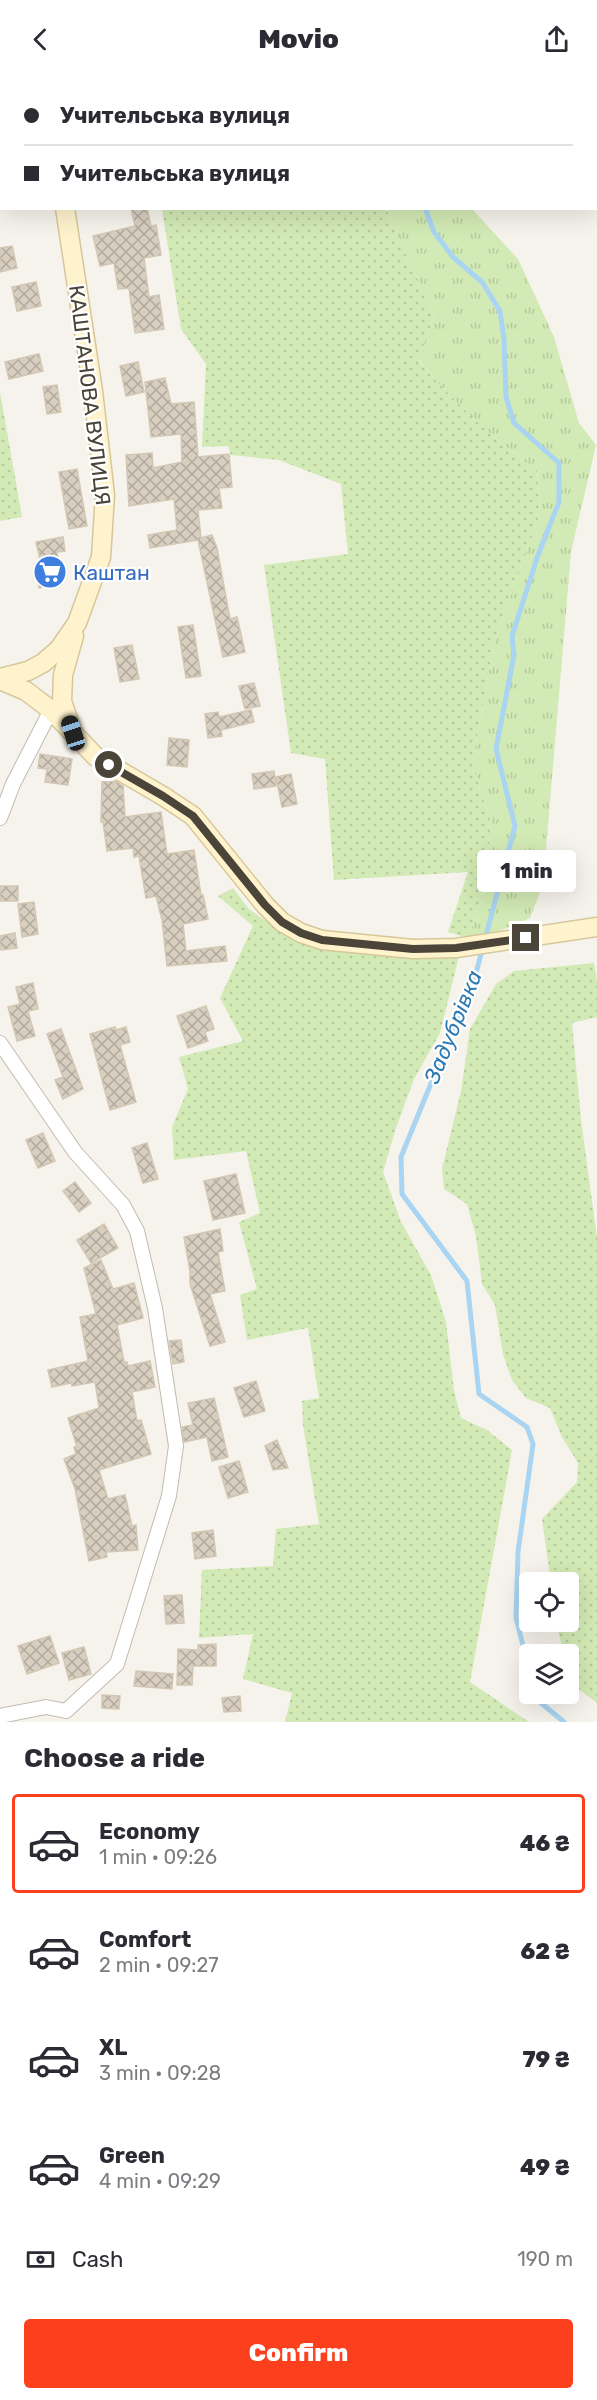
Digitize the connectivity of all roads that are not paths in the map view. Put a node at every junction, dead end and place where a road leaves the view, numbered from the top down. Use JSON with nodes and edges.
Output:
{"nodes":[{"id":1,"x":64,"y":210,"type":"edge"},
{"id":2,"x":77,"y":623,"type":"junction"},
{"id":3,"x":0,"y":679,"type":"edge"},
{"id":4,"x":51,"y":710,"type":"junction"},
{"id":5,"x":73,"y":733,"type":"junction"},
{"id":6,"x":0,"y":818,"type":"edge"},
{"id":7,"x":597,"y":927,"type":"edge"},
{"id":8,"x":0,"y":1043,"type":"edge"},
{"id":9,"x":0,"y":1716,"type":"edge"},
{"id":10,"x":66,"y":1716,"type":"edge"}],
"edges":[{"from":1,"to":2,"type":"main road","name":"КАШТАНОВА ВУЛИЦЯ"},
{"from":2,"to":3,"type":"main road","name":"КАШТАНОВА ВУЛИЦЯ"},
{"from":2,"to":5,"type":"main road"},
{"from":3,"to":4,"type":"main road"},
{"from":4,"to":5,"type":"main road"},
{"from":4,"to":6,"type":"street"},
{"from":5,"to":7,"type":"main road"},
{"from":8,"to":10,"type":"street"},
{"from":9,"to":10,"type":"street"}]}
